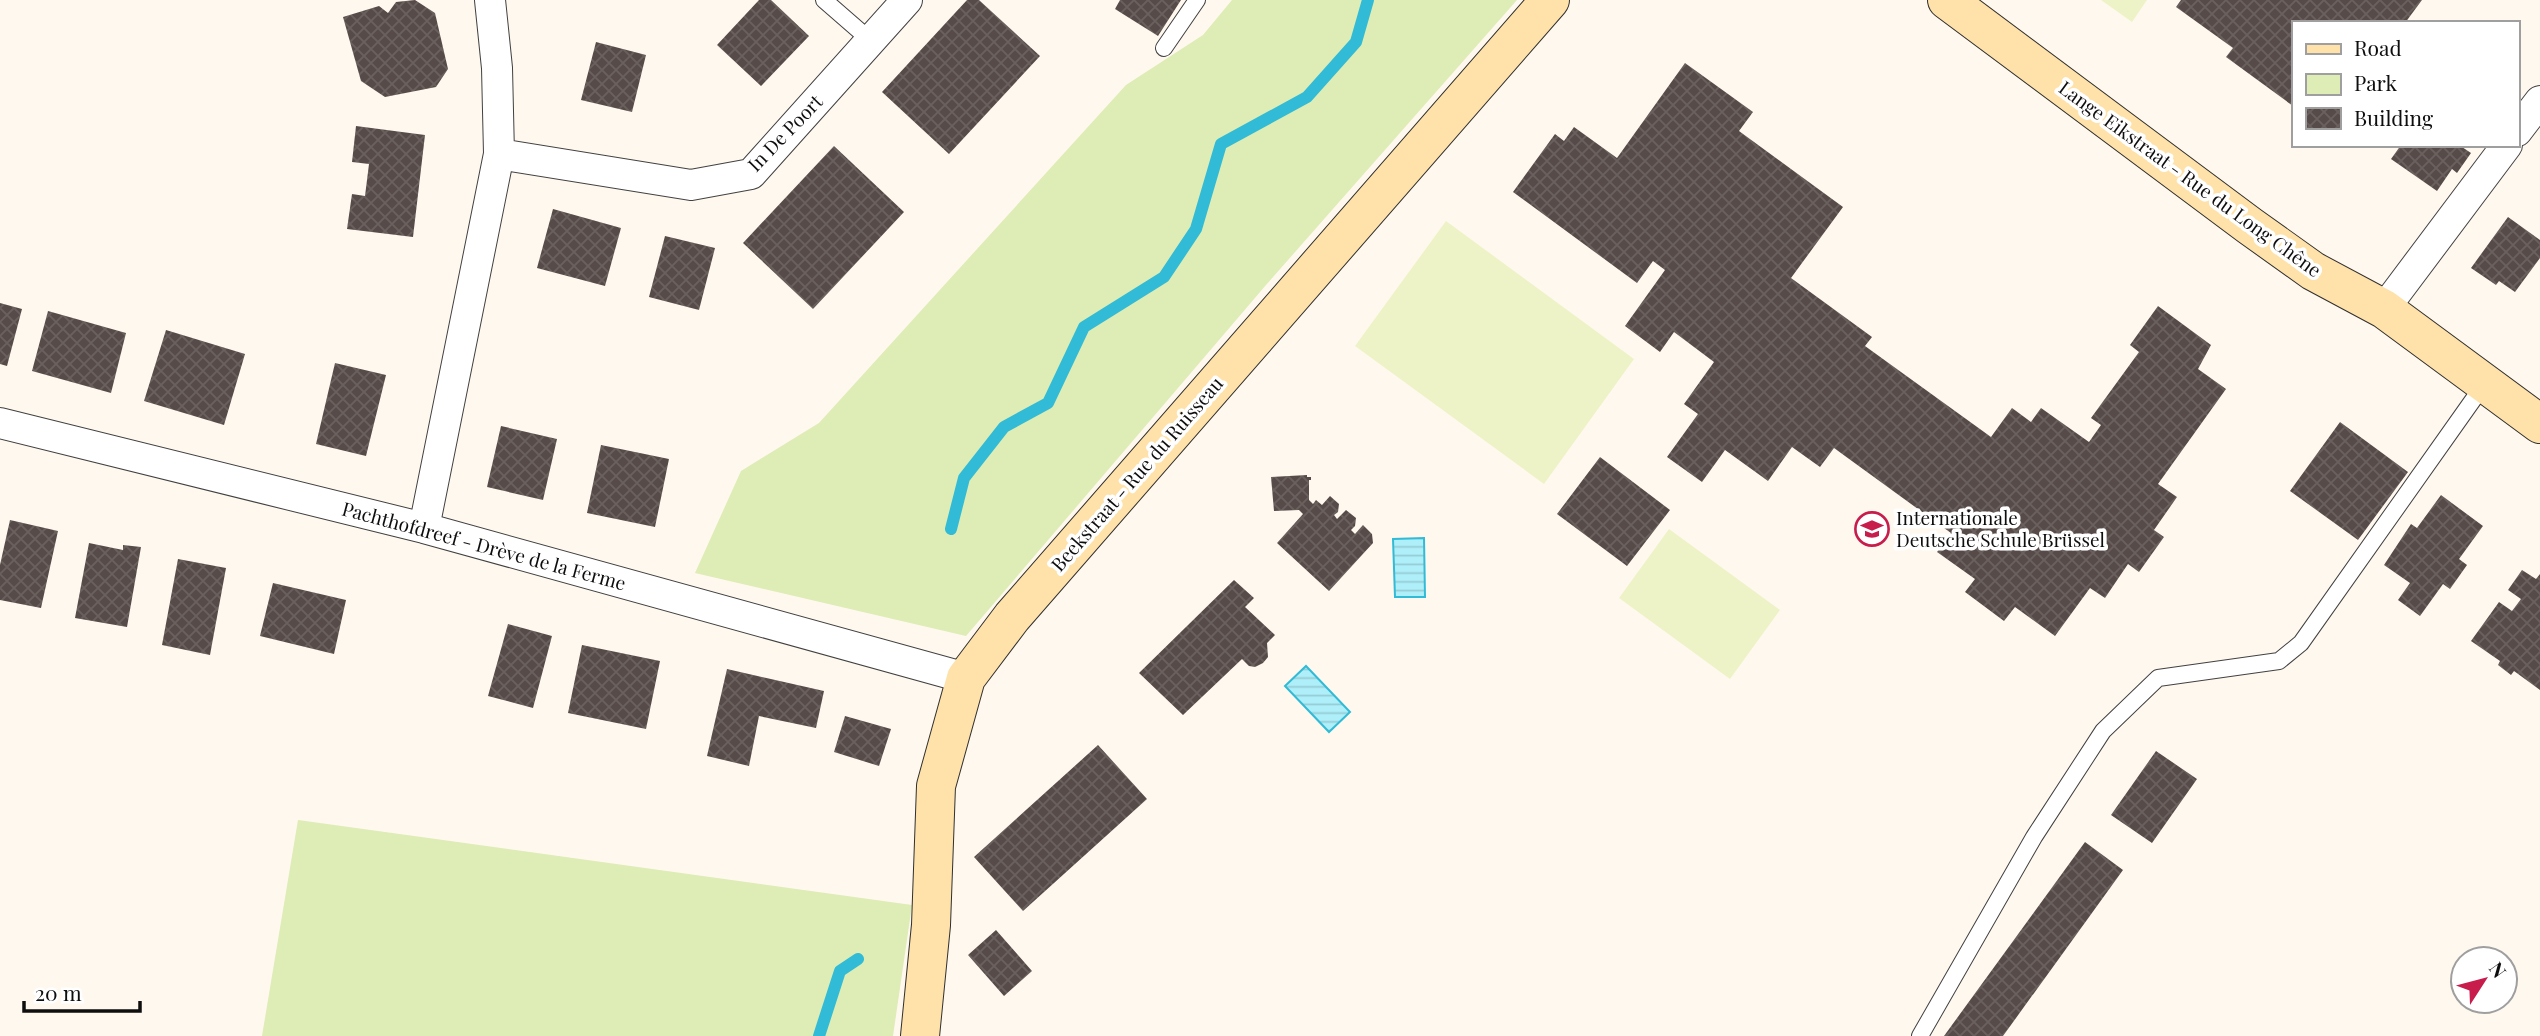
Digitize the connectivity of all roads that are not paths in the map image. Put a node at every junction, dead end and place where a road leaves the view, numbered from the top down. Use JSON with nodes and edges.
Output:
{"nodes":[{"id":1,"x":490,"y":0,"type":"edge"},
{"id":2,"x":824,"y":0,"type":"edge"},
{"id":3,"x":907,"y":0,"type":"edge"},
{"id":4,"x":1198,"y":0,"type":"edge"},
{"id":5,"x":1550,"y":0,"type":"edge"},
{"id":6,"x":1966,"y":6,"type":"edge"},
{"id":7,"x":870,"y":40,"type":"junction"},
{"id":8,"x":1164,"y":48,"type":"dead end"},
{"id":9,"x":2540,"y":101,"type":"edge"},
{"id":10,"x":2519,"y":128,"type":"edge"},
{"id":11,"x":2506,"y":147,"type":"edge"},
{"id":12,"x":499,"y":154,"type":"junction"},
{"id":13,"x":2384,"y":309,"type":"junction"},
{"id":14,"x":2484,"y":383,"type":"junction"},
{"id":15,"x":0,"y":423,"type":"edge"},
{"id":16,"x":2540,"y":424,"type":"edge"},
{"id":17,"x":424,"y":528,"type":"junction"},
{"id":18,"x":966,"y":678,"type":"junction"},
{"id":19,"x":920,"y":1036,"type":"edge"},
{"id":20,"x":1920,"y":1036,"type":"edge"}],
"edges":[{"from":1,"to":12,"type":"street"},
{"from":2,"to":7,"type":"lane"},
{"from":3,"to":7,"type":"street","name":"In De Poort"},
{"from":4,"to":8,"type":"lane"},
{"from":5,"to":18,"type":"street","name":"Beekstraat - Rue du Ruisseau"},
{"from":6,"to":13,"type":"street","name":"Lange Eikstraat - Rue du Long Chêne"},
{"from":7,"to":12,"type":"street","name":"In De Poort"},
{"from":9,"to":10,"type":"street"},
{"from":11,"to":13,"type":"street"},
{"from":12,"to":17,"type":"street"},
{"from":13,"to":14,"type":"street","name":"Lange Eikstraat - Rue du Long Chêne"},
{"from":14,"to":16,"type":"street","name":"Lange Eikstraat - Rue du Long Chêne"},
{"from":14,"to":20,"type":"lane"},
{"from":15,"to":17,"type":"street","name":"Pachthofdreef - Drève de la Ferme"},
{"from":17,"to":18,"type":"street","name":"Pachthofdreef - Drève de la Ferme"},
{"from":18,"to":19,"type":"street","name":"Beekstraat - Rue du Ruisseau"}]}
